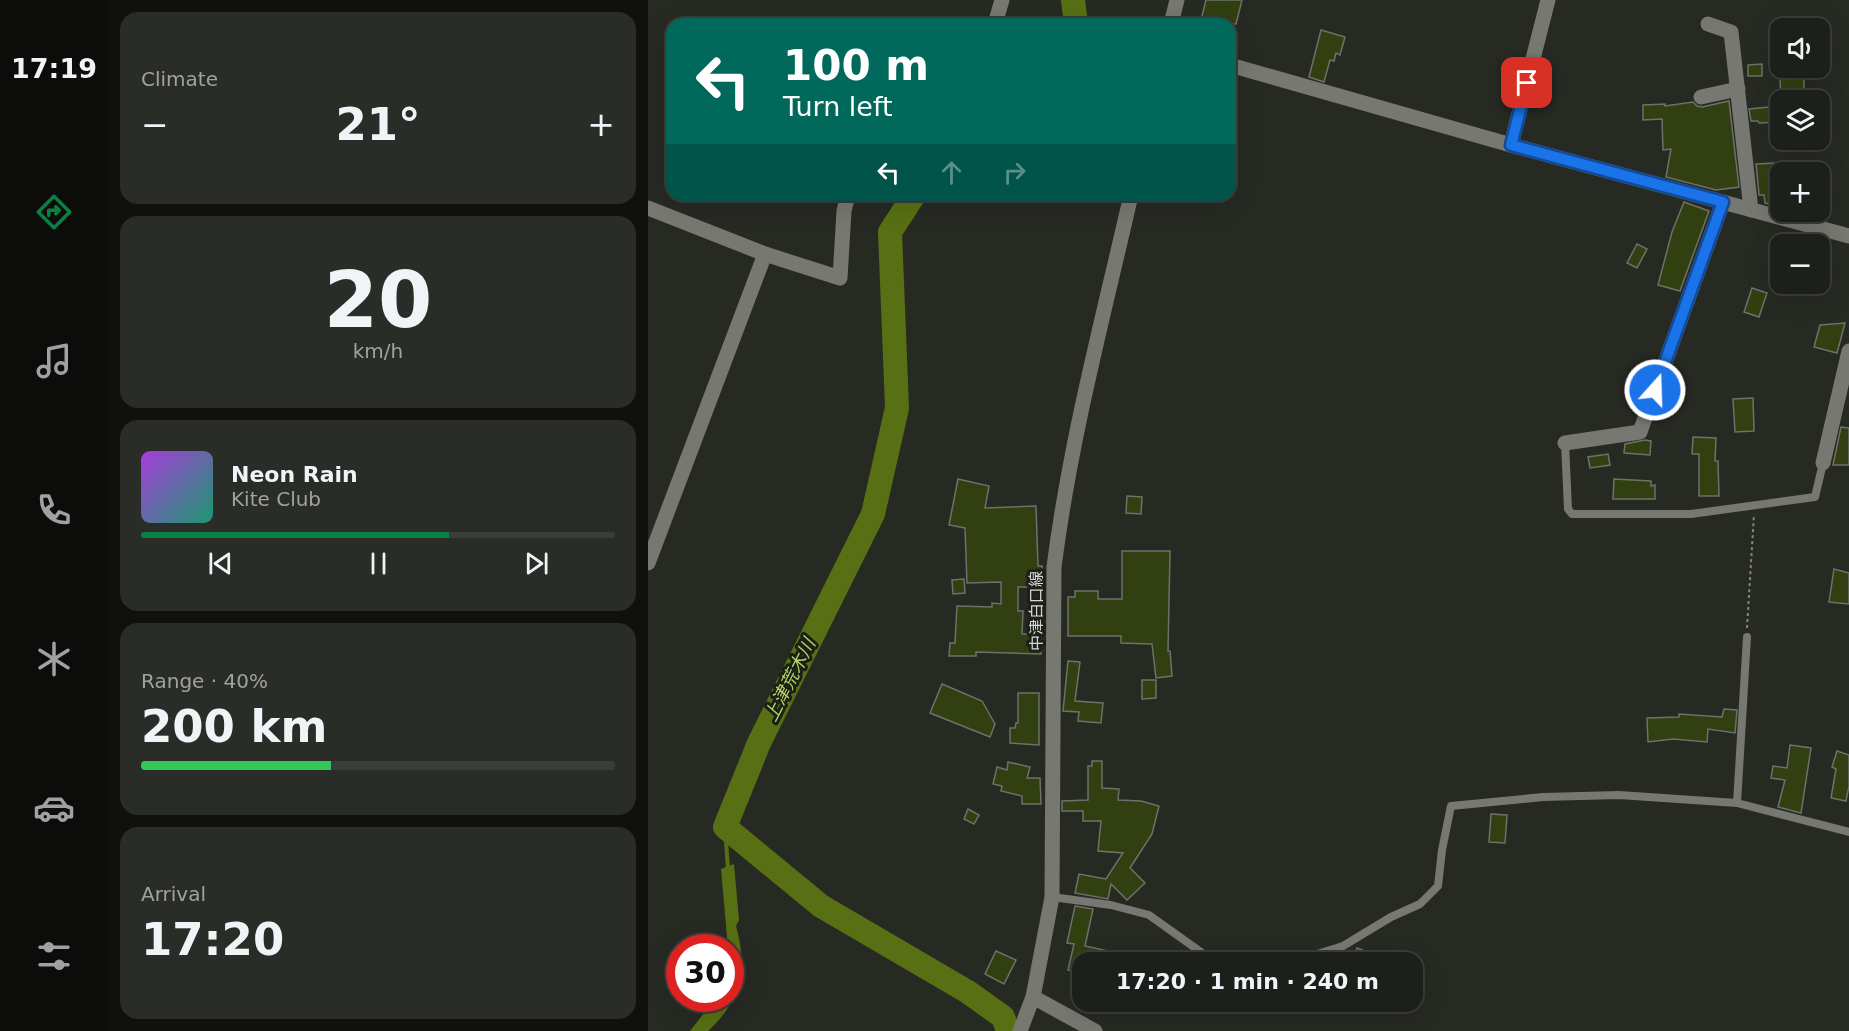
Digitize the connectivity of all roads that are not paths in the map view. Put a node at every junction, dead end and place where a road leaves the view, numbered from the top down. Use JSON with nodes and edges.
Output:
{"nodes":[{"id":1,"x":1002,"y":0,"type":"edge"},
{"id":2,"x":1177,"y":0,"type":"edge"},
{"id":3,"x":1548,"y":0,"type":"edge"},
{"id":4,"x":997,"y":18,"type":"edge"},
{"id":5,"x":1172,"y":18,"type":"edge"},
{"id":6,"x":1708,"y":24,"type":"dead end"},
{"id":7,"x":1236,"y":67,"type":"edge"},
{"id":8,"x":1738,"y":89,"type":"junction"},
{"id":9,"x":1701,"y":97,"type":"dead end"},
{"id":10,"x":1511,"y":145,"type":"junction"},
{"id":11,"x":846,"y":201,"type":"edge"},
{"id":12,"x":1130,"y":201,"type":"edge"},
{"id":13,"x":1723,"y":202,"type":"junction"},
{"id":14,"x":648,"y":208,"type":"edge"},
{"id":15,"x":1751,"y":210,"type":"junction"},
{"id":16,"x":1849,"y":236,"type":"edge"},
{"id":17,"x":765,"y":254,"type":"junction"},
{"id":18,"x":1849,"y":351,"type":"edge"},
{"id":19,"x":1565,"y":443,"type":"joint"},
{"id":20,"x":1823,"y":463,"type":"joint"},
{"id":21,"x":648,"y":563,"type":"edge"},
{"id":22,"x":1747,"y":637,"type":"road end"},
{"id":23,"x":1737,"y":803,"type":"junction"},
{"id":24,"x":1849,"y":832,"type":"edge"},
{"id":25,"x":1052,"y":897,"type":"junction"},
{"id":26,"x":1033,"y":997,"type":"junction"},
{"id":27,"x":1020,"y":1031,"type":"edge"},
{"id":28,"x":1095,"y":1031,"type":"edge"}],
"edges":[{"from":1,"to":4,"type":"street"},
{"from":2,"to":5,"type":"street"},
{"from":3,"to":10,"type":"street"},
{"from":6,"to":8,"type":"street"},
{"from":7,"to":10,"type":"street"},
{"from":8,"to":9,"type":"street"},
{"from":8,"to":15,"type":"street"},
{"from":10,"to":13,"type":"street"},
{"from":11,"to":17,"type":"street"},
{"from":12,"to":25,"type":"street","name":"中津白口線"},
{"from":13,"to":15,"type":"street"},
{"from":13,"to":19,"type":"street"},
{"from":14,"to":17,"type":"street"},
{"from":15,"to":16,"type":"street"},
{"from":17,"to":21,"type":"street"},
{"from":18,"to":20,"type":"street"},
{"from":19,"to":20,"type":"lane"},
{"from":22,"to":23,"type":"lane"},
{"from":23,"to":24,"type":"lane"},
{"from":23,"to":25,"type":"lane"},
{"from":25,"to":26,"type":"street","name":"中津白口線"},
{"from":26,"to":27,"type":"street","name":"中津白口線"},
{"from":26,"to":28,"type":"street"}]}
